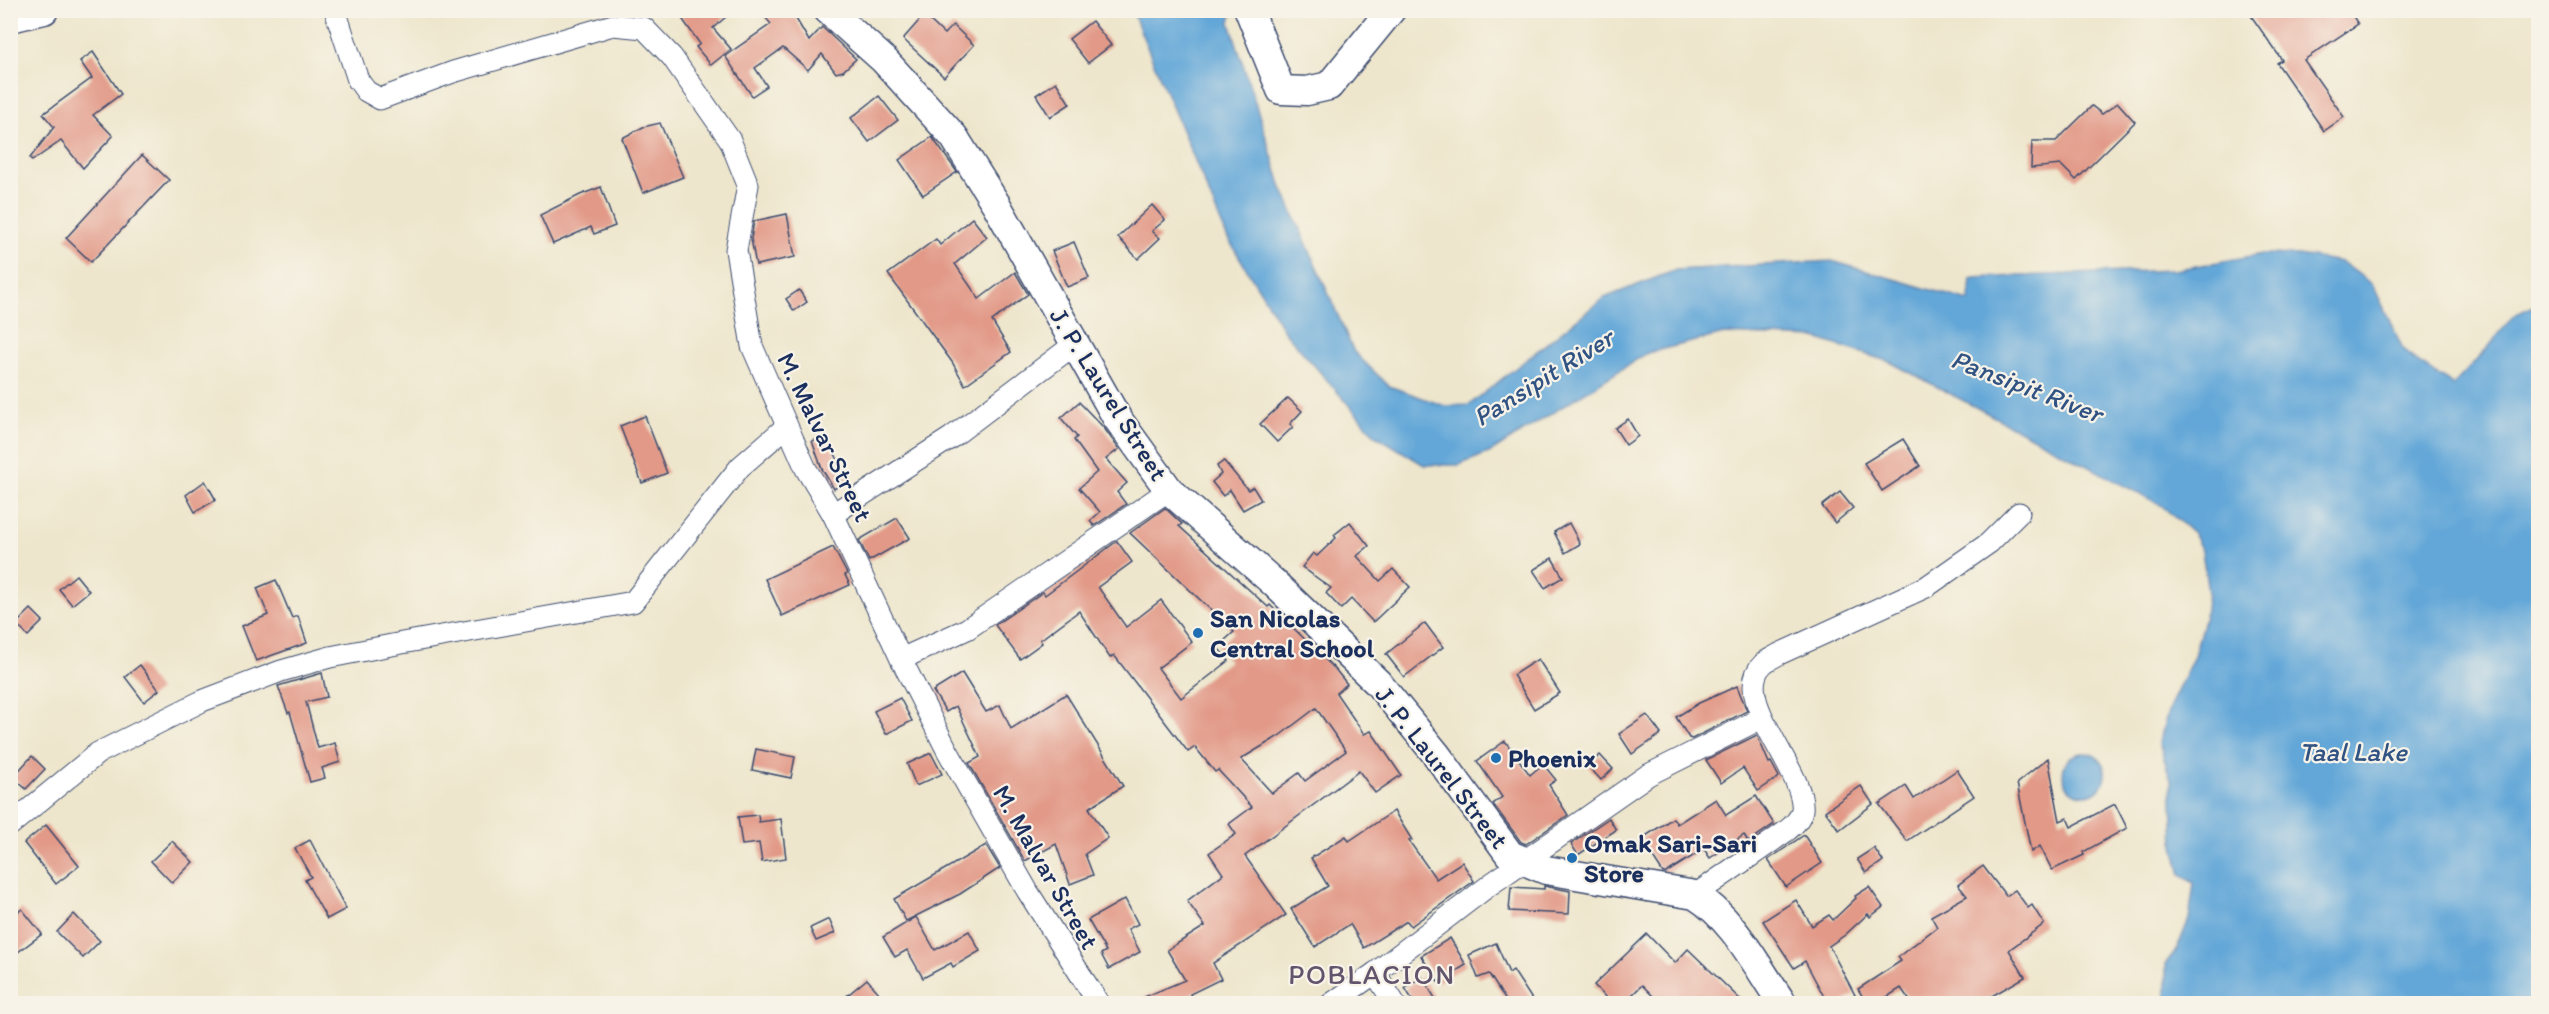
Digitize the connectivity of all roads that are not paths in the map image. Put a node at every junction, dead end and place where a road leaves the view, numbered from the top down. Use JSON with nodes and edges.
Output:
{"nodes":[{"id":1,"x":44,"y":10,"type":"edge"},
{"id":2,"x":335,"y":10,"type":"edge"},
{"id":3,"x":828,"y":10,"type":"edge"},
{"id":4,"x":1249,"y":10,"type":"edge"},
{"id":5,"x":1391,"y":10,"type":"edge"},
{"id":6,"x":10,"y":18,"type":"edge"},
{"id":7,"x":1075,"y":344,"type":"junction"},
{"id":8,"x":787,"y":426,"type":"junction"},
{"id":9,"x":1169,"y":490,"type":"junction"},
{"id":10,"x":2019,"y":513,"type":"dead end"},
{"id":11,"x":833,"y":514,"type":"junction"},
{"id":12,"x":901,"y":659,"type":"junction"},
{"id":13,"x":1762,"y":718,"type":"junction"},
{"id":14,"x":10,"y":825,"type":"edge"},
{"id":15,"x":1524,"y":862,"type":"junction"},
{"id":16,"x":1695,"y":895,"type":"junction"},
{"id":17,"x":1375,"y":973,"type":"junction"},
{"id":18,"x":1099,"y":1004,"type":"edge"},
{"id":19,"x":1331,"y":1004,"type":"edge"},
{"id":20,"x":1395,"y":1004,"type":"edge"},
{"id":21,"x":1783,"y":1004,"type":"edge"}],
"edges":[{"from":1,"to":6,"type":"main road"},
{"from":2,"to":8,"type":"street","name":"M. Malvar Street"},
{"from":3,"to":7,"type":"main road","name":"J. P. Laurel Street"},
{"from":4,"to":5,"type":"main road"},
{"from":7,"to":9,"type":"main road","name":"J. P. Laurel Street"},
{"from":7,"to":11,"type":"street"},
{"from":8,"to":11,"type":"street","name":"M. Malvar Street"},
{"from":8,"to":14,"type":"street"},
{"from":9,"to":12,"type":"street"},
{"from":9,"to":15,"type":"main road","name":"J. P. Laurel Street"},
{"from":10,"to":13,"type":"street"},
{"from":11,"to":12,"type":"street","name":"M. Malvar Street"},
{"from":12,"to":18,"type":"street","name":"M. Malvar Street"},
{"from":13,"to":15,"type":"street"},
{"from":13,"to":16,"type":"street"},
{"from":15,"to":16,"type":"main road","name":"J. P. Laurel Street"},
{"from":15,"to":17,"type":"street"},
{"from":16,"to":21,"type":"main road","name":"J. P. Laurel Street"},
{"from":17,"to":19,"type":"street"},
{"from":17,"to":20,"type":"street"}]}
